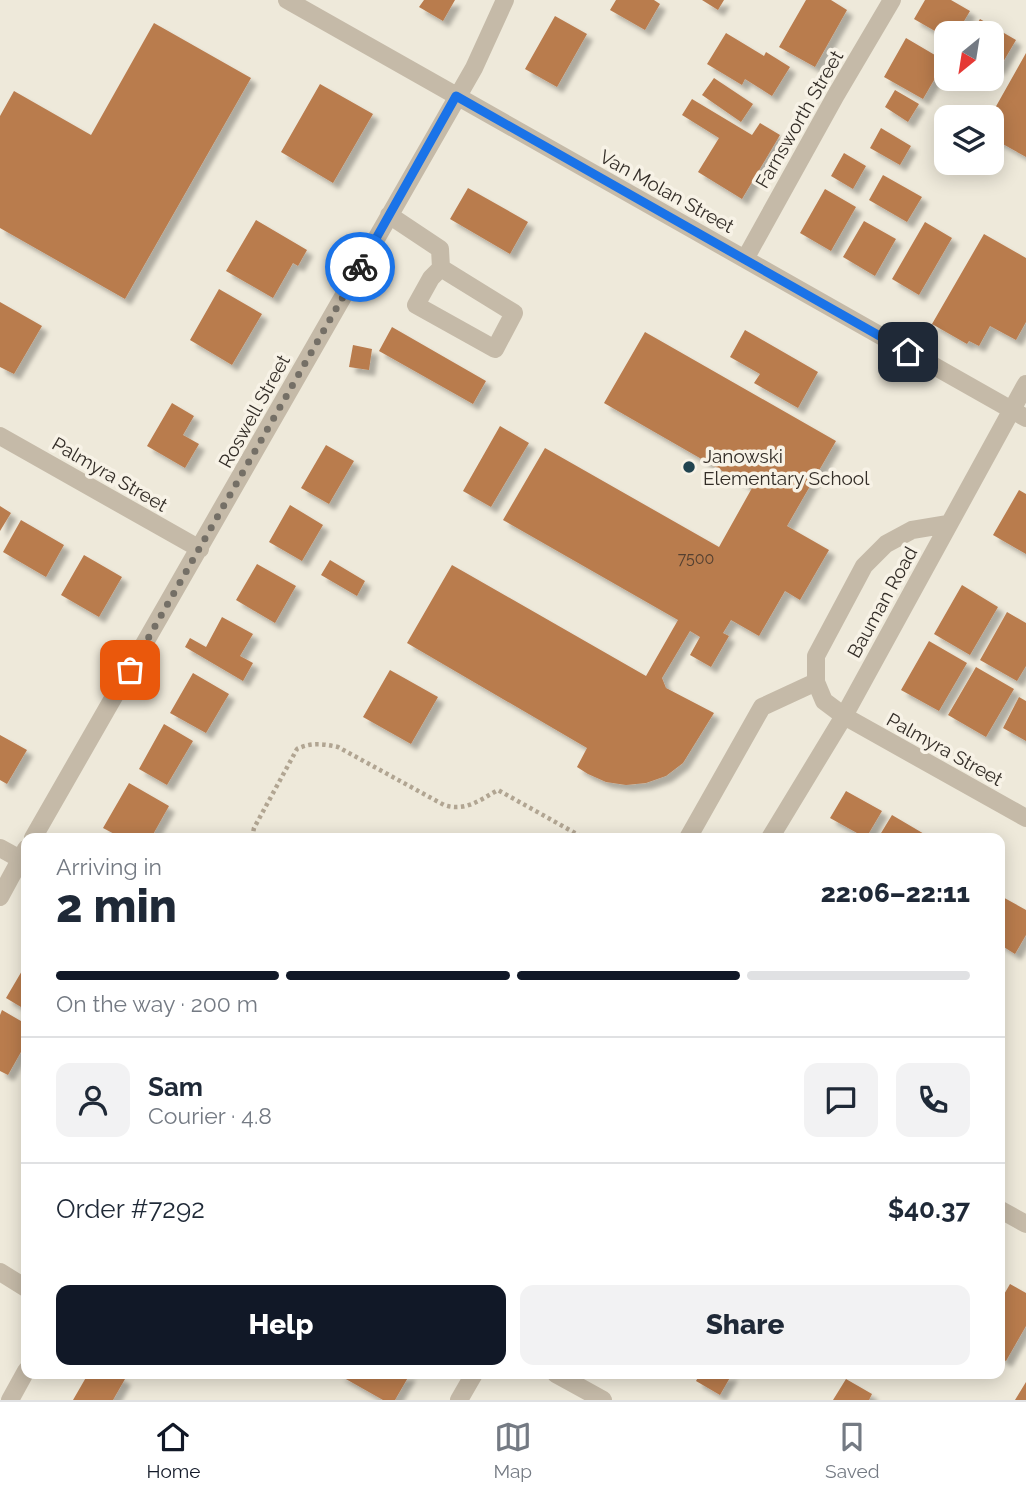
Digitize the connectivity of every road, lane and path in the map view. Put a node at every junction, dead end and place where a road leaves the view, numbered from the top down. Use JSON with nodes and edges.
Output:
{"nodes":[{"id":1,"x":287,"y":0,"type":"edge"},
{"id":2,"x":505,"y":0,"type":"edge"},
{"id":3,"x":892,"y":0,"type":"edge"},
{"id":4,"x":456,"y":96,"type":"junction"},
{"id":5,"x":389,"y":215,"type":"junction"},
{"id":6,"x":746,"y":259,"type":"junction"},
{"id":7,"x":441,"y":268,"type":"junction"},
{"id":8,"x":1026,"y":384,"type":"edge"},
{"id":9,"x":1019,"y":415,"type":"edge"},
{"id":10,"x":0,"y":436,"type":"edge"},
{"id":11,"x":948,"y":524,"type":"junction"},
{"id":12,"x":200,"y":549,"type":"junction"},
{"id":13,"x":816,"y":682,"type":"junction"},
{"id":14,"x":844,"y":716,"type":"junction"},
{"id":15,"x":1026,"y":818,"type":"edge"},
{"id":16,"x":36,"y":833,"type":"edge"},
{"id":17,"x":253,"y":833,"type":"edge"},
{"id":18,"x":575,"y":833,"type":"edge"},
{"id":19,"x":691,"y":833,"type":"edge"},
{"id":20,"x":774,"y":833,"type":"edge"},
{"id":21,"x":0,"y":848,"type":"edge"},
{"id":22,"x":21,"y":853,"type":"edge"},
{"id":23,"x":21,"y":858,"type":"edge"},
{"id":24,"x":0,"y":897,"type":"edge"},
{"id":25,"x":1005,"y":1212,"type":"edge"},
{"id":26,"x":1026,"y":1224,"type":"edge"},
{"id":27,"x":0,"y":1272,"type":"edge"},
{"id":28,"x":21,"y":1285,"type":"edge"},
{"id":29,"x":22,"y":1379,"type":"edge"},
{"id":30,"x":471,"y":1379,"type":"edge"},
{"id":31,"x":565,"y":1379,"type":"edge"},
{"id":32,"x":10,"y":1400,"type":"edge"},
{"id":33,"x":459,"y":1400,"type":"edge"},
{"id":34,"x":603,"y":1400,"type":"edge"}],
"edges":[{"from":1,"to":4,"type":"street","name":"Van Molan Street"},
{"from":2,"to":4,"type":"street","name":"Roswell Street"},
{"from":3,"to":6,"type":"street","name":"Farnsworth Street"},
{"from":4,"to":5,"type":"street","name":"Roswell Street"},
{"from":4,"to":6,"type":"street","name":"Van Molan Street"},
{"from":5,"to":7,"type":"street"},
{"from":5,"to":12,"type":"street","name":"Roswell Street"},
{"from":6,"to":9,"type":"street","name":"Van Molan Street"},
{"from":7,"to":7,"type":"street"},
{"from":8,"to":9,"type":"street","name":"Bauman Road"},
{"from":9,"to":11,"type":"street","name":"Bauman Road"},
{"from":10,"to":12,"type":"street","name":"Palmyra Street"},
{"from":11,"to":13,"type":"street"},
{"from":11,"to":14,"type":"street","name":"Bauman Road"},
{"from":12,"to":16,"type":"street","name":"Roswell Street"},
{"from":13,"to":14,"type":"street","name":"Palmyra Street"},
{"from":13,"to":19,"type":"street"},
{"from":14,"to":15,"type":"street","name":"Palmyra Street"},
{"from":14,"to":20,"type":"street","name":"Bauman Road"},
{"from":17,"to":18,"type":"path"},
{"from":21,"to":22,"type":"street"},
{"from":23,"to":24,"type":"street"},
{"from":25,"to":26,"type":"street"},
{"from":27,"to":28,"type":"street"},
{"from":29,"to":32,"type":"street"},
{"from":30,"to":33,"type":"street"},
{"from":31,"to":34,"type":"street"}]}
